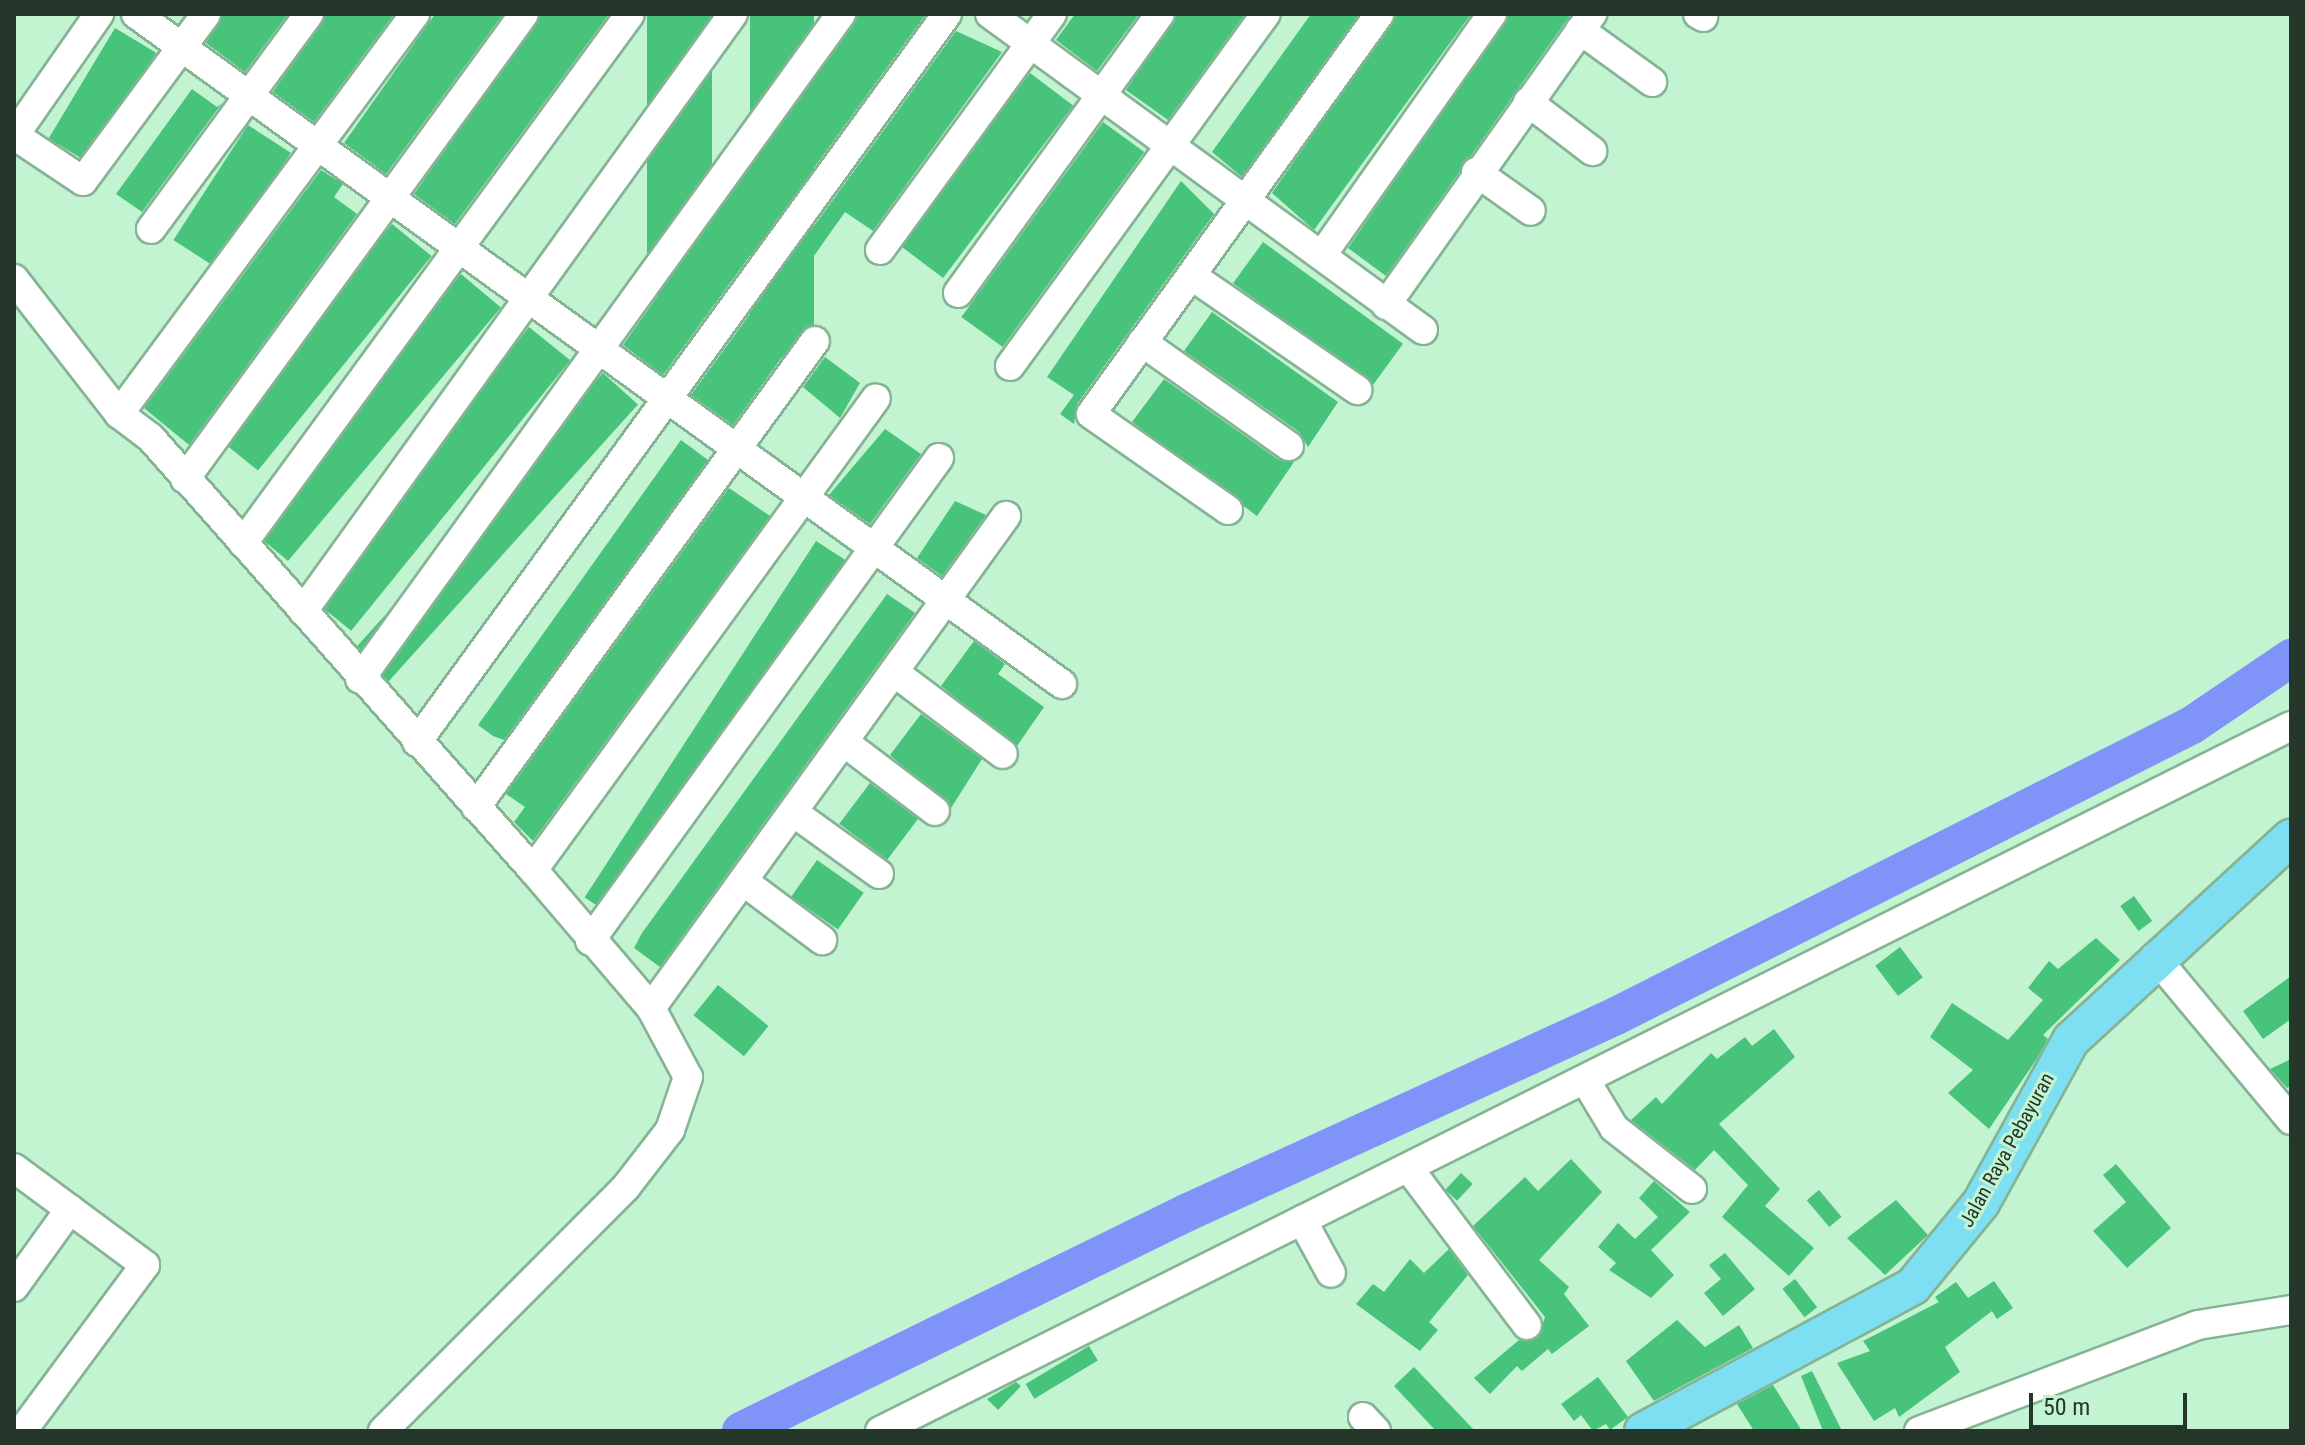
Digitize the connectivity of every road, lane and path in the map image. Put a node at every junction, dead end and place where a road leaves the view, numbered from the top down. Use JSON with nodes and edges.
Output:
{"nodes":[{"id":1,"x":99,"y":14,"type":"edge"},
{"id":2,"x":136,"y":14,"type":"edge"},
{"id":3,"x":206,"y":14,"type":"edge"},
{"id":4,"x":309,"y":14,"type":"edge"},
{"id":5,"x":415,"y":14,"type":"edge"},
{"id":6,"x":524,"y":14,"type":"edge"},
{"id":7,"x":630,"y":14,"type":"edge"},
{"id":8,"x":733,"y":14,"type":"edge"},
{"id":9,"x":841,"y":14,"type":"edge"},
{"id":10,"x":947,"y":14,"type":"edge"},
{"id":11,"x":990,"y":14,"type":"edge"},
{"id":12,"x":1052,"y":14,"type":"edge"},
{"id":13,"x":1160,"y":14,"type":"edge"},
{"id":14,"x":1266,"y":14,"type":"edge"},
{"id":15,"x":1380,"y":14,"type":"edge"},
{"id":16,"x":1492,"y":14,"type":"edge"},
{"id":17,"x":1586,"y":22,"type":"edge"},
{"id":18,"x":1031,"y":44,"type":"junction"},
{"id":19,"x":182,"y":47,"type":"junction"},
{"id":20,"x":1652,"y":82,"type":"dead end"},
{"id":21,"x":1101,"y":95,"type":"junction"},
{"id":22,"x":249,"y":96,"type":"junction"},
{"id":23,"x":1528,"y":102,"type":"junction"},
{"id":24,"x":14,"y":136,"type":"edge"},
{"id":25,"x":317,"y":145,"type":"junction"},
{"id":26,"x":1170,"y":146,"type":"junction"},
{"id":27,"x":1592,"y":151,"type":"dead end"},
{"id":28,"x":1476,"y":172,"type":"junction"},
{"id":29,"x":390,"y":198,"type":"junction"},
{"id":30,"x":1246,"y":202,"type":"junction"},
{"id":31,"x":1531,"y":211,"type":"dead end"},
{"id":32,"x":151,"y":229,"type":"dead end"},
{"id":33,"x":459,"y":248,"type":"junction"},
{"id":34,"x":880,"y":250,"type":"dead end"},
{"id":35,"x":1322,"y":255,"type":"junction"},
{"id":36,"x":1192,"y":276,"type":"junction"},
{"id":37,"x":14,"y":279,"type":"edge"},
{"id":38,"x":958,"y":293,"type":"dead end"},
{"id":39,"x":528,"y":298,"type":"junction"},
{"id":40,"x":1386,"y":305,"type":"junction"},
{"id":41,"x":1423,"y":330,"type":"dead end"},
{"id":42,"x":815,"y":341,"type":"dead end"},
{"id":43,"x":1142,"y":342,"type":"junction"},
{"id":44,"x":599,"y":349,"type":"junction"},
{"id":45,"x":1010,"y":366,"type":"dead end"},
{"id":46,"x":1357,"y":390,"type":"dead end"},
{"id":47,"x":876,"y":398,"type":"dead end"},
{"id":48,"x":667,"y":399,"type":"junction"},
{"id":49,"x":119,"y":414,"type":"junction"},
{"id":50,"x":1289,"y":446,"type":"dead end"},
{"id":51,"x":736,"y":449,"type":"junction"},
{"id":52,"x":939,"y":458,"type":"dead end"},
{"id":53,"x":185,"y":479,"type":"junction"},
{"id":54,"x":804,"y":498,"type":"junction"},
{"id":55,"x":1228,"y":510,"type":"dead end"},
{"id":56,"x":1006,"y":516,"type":"dead end"},
{"id":57,"x":243,"y":543,"type":"junction"},
{"id":58,"x":874,"y":549,"type":"junction"},
{"id":59,"x":945,"y":600,"type":"junction"},
{"id":60,"x":303,"y":611,"type":"junction"},
{"id":61,"x":894,"y":672,"type":"junction"},
{"id":62,"x":360,"y":679,"type":"junction"},
{"id":63,"x":1062,"y":684,"type":"dead end"},
{"id":64,"x":2291,"y":726,"type":"edge"},
{"id":65,"x":417,"y":742,"type":"junction"},
{"id":66,"x":844,"y":742,"type":"junction"},
{"id":67,"x":1003,"y":754,"type":"dead end"},
{"id":68,"x":476,"y":807,"type":"junction"},
{"id":69,"x":935,"y":811,"type":"dead end"},
{"id":70,"x":793,"y":812,"type":"junction"},
{"id":71,"x":2291,"y":838,"type":"edge"},
{"id":72,"x":533,"y":870,"type":"junction"},
{"id":73,"x":879,"y":874,"type":"dead end"},
{"id":74,"x":743,"y":881,"type":"junction"},
{"id":75,"x":822,"y":940,"type":"dead end"},
{"id":76,"x":590,"y":941,"type":"junction"},
{"id":77,"x":2155,"y":957,"type":"junction"},
{"id":78,"x":651,"y":1008,"type":"junction"},
{"id":79,"x":1587,"y":1083,"type":"junction"},
{"id":80,"x":2291,"y":1120,"type":"edge"},
{"id":81,"x":14,"y":1168,"type":"edge"},
{"id":82,"x":1410,"y":1170,"type":"junction"},
{"id":83,"x":1692,"y":1189,"type":"dead end"},
{"id":84,"x":70,"y":1209,"type":"junction"},
{"id":85,"x":1302,"y":1220,"type":"junction"},
{"id":86,"x":1331,"y":1273,"type":"dead end"},
{"id":87,"x":14,"y":1287,"type":"edge"},
{"id":88,"x":2291,"y":1310,"type":"edge"},
{"id":89,"x":1527,"y":1325,"type":"dead end"},
{"id":90,"x":22,"y":1431,"type":"edge"},
{"id":91,"x":383,"y":1431,"type":"edge"},
{"id":92,"x":880,"y":1431,"type":"edge"},
{"id":93,"x":1643,"y":1431,"type":"edge"},
{"id":94,"x":1919,"y":1431,"type":"edge"}],
"edges":[{"from":1,"to":24,"type":"street"},
{"from":2,"to":19,"type":"street"},
{"from":3,"to":19,"type":"street"},
{"from":4,"to":22,"type":"street"},
{"from":5,"to":25,"type":"street"},
{"from":6,"to":29,"type":"street"},
{"from":7,"to":33,"type":"street"},
{"from":8,"to":39,"type":"street"},
{"from":9,"to":44,"type":"street"},
{"from":10,"to":48,"type":"street"},
{"from":11,"to":18,"type":"street"},
{"from":12,"to":18,"type":"street"},
{"from":13,"to":21,"type":"street"},
{"from":14,"to":26,"type":"street"},
{"from":15,"to":30,"type":"street"},
{"from":16,"to":35,"type":"street"},
{"from":17,"to":20,"type":"street"},
{"from":17,"to":23,"type":"street"},
{"from":18,"to":21,"type":"street"},
{"from":18,"to":34,"type":"street"},
{"from":19,"to":22,"type":"street"},
{"from":19,"to":24,"type":"street"},
{"from":21,"to":26,"type":"street"},
{"from":21,"to":38,"type":"street"},
{"from":22,"to":25,"type":"street"},
{"from":22,"to":32,"type":"street"},
{"from":23,"to":27,"type":"street"},
{"from":23,"to":28,"type":"street"},
{"from":25,"to":29,"type":"street"},
{"from":25,"to":49,"type":"street"},
{"from":26,"to":30,"type":"street"},
{"from":26,"to":45,"type":"street"},
{"from":28,"to":31,"type":"street"},
{"from":28,"to":40,"type":"street"},
{"from":29,"to":33,"type":"street"},
{"from":29,"to":53,"type":"street"},
{"from":30,"to":35,"type":"street"},
{"from":30,"to":36,"type":"street"},
{"from":33,"to":39,"type":"street"},
{"from":33,"to":57,"type":"street"},
{"from":35,"to":40,"type":"street"},
{"from":36,"to":43,"type":"street"},
{"from":36,"to":46,"type":"street"},
{"from":37,"to":49,"type":"street"},
{"from":39,"to":44,"type":"street"},
{"from":39,"to":60,"type":"street"},
{"from":40,"to":41,"type":"street"},
{"from":42,"to":51,"type":"street"},
{"from":43,"to":50,"type":"street"},
{"from":43,"to":55,"type":"street"},
{"from":44,"to":48,"type":"street"},
{"from":44,"to":62,"type":"street"},
{"from":47,"to":54,"type":"street"},
{"from":48,"to":51,"type":"street"},
{"from":48,"to":65,"type":"street"},
{"from":49,"to":53,"type":"street"},
{"from":51,"to":54,"type":"street"},
{"from":51,"to":68,"type":"street"},
{"from":52,"to":58,"type":"street"},
{"from":53,"to":57,"type":"street"},
{"from":54,"to":58,"type":"street"},
{"from":54,"to":72,"type":"street"},
{"from":56,"to":59,"type":"street"},
{"from":57,"to":60,"type":"street"},
{"from":58,"to":59,"type":"street"},
{"from":58,"to":76,"type":"street"},
{"from":59,"to":61,"type":"street"},
{"from":59,"to":63,"type":"street"},
{"from":60,"to":62,"type":"street"},
{"from":61,"to":66,"type":"street"},
{"from":61,"to":67,"type":"street"},
{"from":62,"to":65,"type":"street"},
{"from":64,"to":79,"type":"street"},
{"from":65,"to":68,"type":"street"},
{"from":66,"to":69,"type":"street"},
{"from":66,"to":70,"type":"street"},
{"from":68,"to":72,"type":"street"},
{"from":70,"to":73,"type":"street"},
{"from":70,"to":74,"type":"street"},
{"from":71,"to":77,"type":"main road","name":"Jalan Raya Pebayuran"},
{"from":72,"to":76,"type":"street"},
{"from":74,"to":75,"type":"street"},
{"from":74,"to":78,"type":"street"},
{"from":76,"to":78,"type":"street"},
{"from":77,"to":80,"type":"street"},
{"from":77,"to":93,"type":"main road","name":"Jalan Raya Pebayuran"},
{"from":78,"to":91,"type":"street"},
{"from":79,"to":82,"type":"street"},
{"from":79,"to":83,"type":"street"},
{"from":81,"to":84,"type":"street"},
{"from":82,"to":85,"type":"street"},
{"from":82,"to":89,"type":"street"},
{"from":84,"to":87,"type":"street"},
{"from":84,"to":90,"type":"street"},
{"from":85,"to":86,"type":"street"},
{"from":85,"to":92,"type":"street"},
{"from":88,"to":94,"type":"street"}]}
